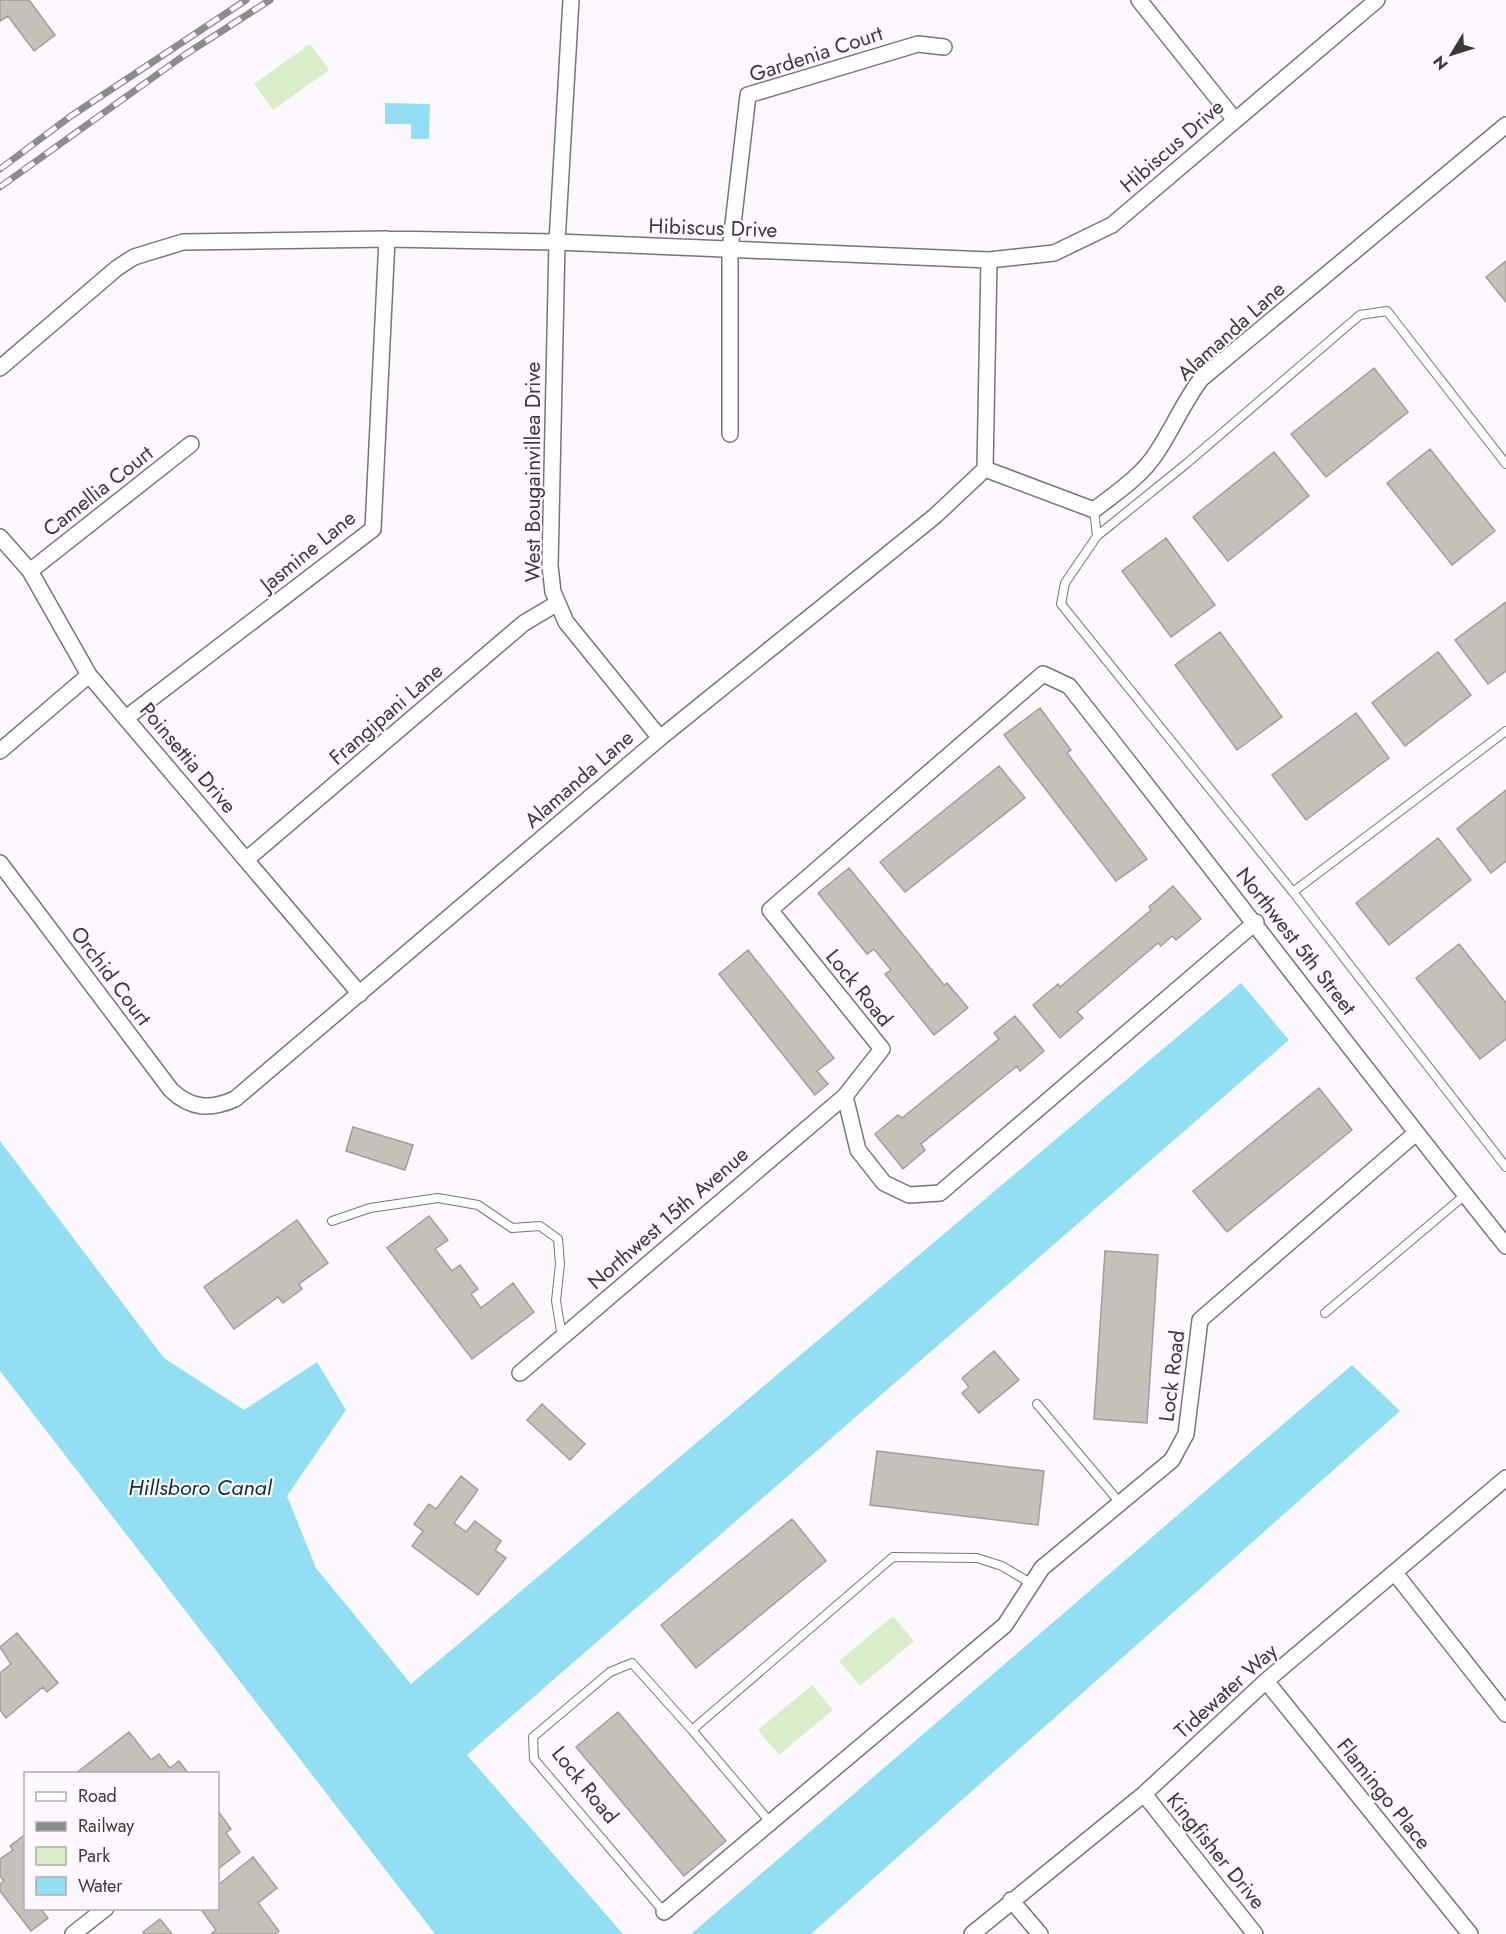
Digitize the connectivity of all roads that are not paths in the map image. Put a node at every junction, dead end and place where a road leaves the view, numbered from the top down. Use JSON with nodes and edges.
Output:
{"nodes":[{"id":1,"x":571,"y":0,"type":"edge"},
{"id":2,"x":1139,"y":0,"type":"edge"},
{"id":3,"x":1377,"y":0,"type":"edge"},
{"id":4,"x":944,"y":47,"type":"dead end"},
{"id":5,"x":1234,"y":119,"type":"junction"},
{"id":6,"x":1506,"y":125,"type":"edge"},
{"id":7,"x":387,"y":239,"type":"junction"},
{"id":8,"x":557,"y":242,"type":"junction"},
{"id":9,"x":730,"y":250,"type":"junction"},
{"id":10,"x":989,"y":260,"type":"junction"},
{"id":11,"x":0,"y":368,"type":"edge"},
{"id":12,"x":730,"y":434,"type":"dead end"},
{"id":13,"x":191,"y":444,"type":"dead end"},
{"id":14,"x":1506,"y":464,"type":"edge"},
{"id":15,"x":985,"y":469,"type":"junction"},
{"id":16,"x":1094,"y":510,"type":"junction"},
{"id":17,"x":1097,"y":536,"type":"junction"},
{"id":18,"x":0,"y":537,"type":"edge"},
{"id":19,"x":30,"y":571,"type":"junction"},
{"id":20,"x":556,"y":604,"type":"junction"},
{"id":21,"x":1043,"y":674,"type":"joint"},
{"id":22,"x":89,"y":675,"type":"junction"},
{"id":23,"x":126,"y":718,"type":"junction"},
{"id":24,"x":1506,"y":731,"type":"edge"},
{"id":25,"x":660,"y":738,"type":"junction"},
{"id":26,"x":0,"y":751,"type":"edge"},
{"id":27,"x":246,"y":860,"type":"junction"},
{"id":28,"x":0,"y":863,"type":"edge"},
{"id":29,"x":1293,"y":892,"type":"junction"},
{"id":30,"x":1256,"y":922,"type":"junction"},
{"id":31,"x":360,"y":994,"type":"junction"},
{"id":32,"x":845,"y":1096,"type":"junction"},
{"id":33,"x":196,"y":1106,"type":"joint"},
{"id":34,"x":1416,"y":1133,"type":"junction"},
{"id":35,"x":1506,"y":1167,"type":"edge"},
{"id":36,"x":1466,"y":1195,"type":"junction"},
{"id":37,"x":332,"y":1221,"type":"dead end"},
{"id":38,"x":1506,"y":1246,"type":"edge"},
{"id":39,"x":1325,"y":1313,"type":"dead end"},
{"id":40,"x":562,"y":1337,"type":"junction"},
{"id":41,"x":520,"y":1373,"type":"dead end"},
{"id":42,"x":1037,"y":1404,"type":"dead end"},
{"id":43,"x":1506,"y":1478,"type":"edge"},
{"id":44,"x":1120,"y":1503,"type":"junction"},
{"id":45,"x":1395,"y":1573,"type":"junction"},
{"id":46,"x":1032,"y":1584,"type":"junction"},
{"id":47,"x":1266,"y":1681,"type":"junction"},
{"id":48,"x":1506,"y":1714,"type":"edge"},
{"id":49,"x":692,"y":1730,"type":"junction"},
{"id":50,"x":1144,"y":1794,"type":"junction"},
{"id":51,"x":770,"y":1822,"type":"junction"},
{"id":52,"x":1011,"y":1900,"type":"junction"},
{"id":53,"x":103,"y":1910,"type":"edge"},
{"id":54,"x":664,"y":1912,"type":"joint"},
{"id":55,"x":73,"y":1934,"type":"edge"},
{"id":56,"x":972,"y":1934,"type":"edge"},
{"id":57,"x":1040,"y":1934,"type":"edge"},
{"id":58,"x":1255,"y":1934,"type":"edge"},
{"id":59,"x":1470,"y":1934,"type":"edge"}],
"edges":[{"from":1,"to":8,"type":"street","name":"West Bougainvillea Drive"},
{"from":2,"to":5,"type":"street"},
{"from":3,"to":5,"type":"street","name":"Hibiscus Drive"},
{"from":4,"to":9,"type":"street","name":"Gardenia Court"},
{"from":5,"to":10,"type":"street","name":"Hibiscus Drive"},
{"from":6,"to":16,"type":"street","name":"Alamanda Lane"},
{"from":7,"to":8,"type":"street","name":"Hibiscus Drive"},
{"from":7,"to":11,"type":"street","name":"Hibiscus Drive"},
{"from":7,"to":23,"type":"street","name":"Jasmine Lane"},
{"from":8,"to":9,"type":"street","name":"Hibiscus Drive"},
{"from":8,"to":20,"type":"street","name":"West Bougainvillea Drive"},
{"from":9,"to":10,"type":"street","name":"Hibiscus Drive"},
{"from":9,"to":12,"type":"street","name":"Gardenia Court"},
{"from":10,"to":15,"type":"street"},
{"from":13,"to":19,"type":"street","name":"Camellia Court"},
{"from":14,"to":17,"type":"lane"},
{"from":15,"to":16,"type":"street"},
{"from":15,"to":25,"type":"street","name":"Alamanda Lane"},
{"from":16,"to":17,"type":"lane"},
{"from":17,"to":29,"type":"lane"},
{"from":18,"to":19,"type":"street","name":"Poinsettia Drive"},
{"from":19,"to":22,"type":"street","name":"Poinsettia Drive"},
{"from":20,"to":25,"type":"street","name":"West Bougainvillea Drive"},
{"from":20,"to":27,"type":"street","name":"Frangipani Lane"},
{"from":21,"to":30,"type":"street","name":"Northwest 5th Street"},
{"from":21,"to":32,"type":"street","name":"Lock Road"},
{"from":22,"to":23,"type":"street","name":"Poinsettia Drive"},
{"from":22,"to":26,"type":"street"},
{"from":23,"to":27,"type":"street","name":"Poinsettia Drive"},
{"from":24,"to":29,"type":"lane"},
{"from":25,"to":31,"type":"street","name":"Alamanda Lane"},
{"from":27,"to":31,"type":"street","name":"Poinsettia Drive"},
{"from":28,"to":33,"type":"street","name":"Orchid Court"},
{"from":29,"to":35,"type":"lane"},
{"from":30,"to":32,"type":"street"},
{"from":30,"to":34,"type":"street","name":"Northwest 5th Street"},
{"from":31,"to":33,"type":"street","name":"Alamanda Lane"},
{"from":32,"to":40,"type":"street","name":"Northwest 15th Avenue"},
{"from":34,"to":36,"type":"street","name":"Northwest 5th Street"},
{"from":34,"to":44,"type":"street","name":"Lock Road"},
{"from":36,"to":38,"type":"street","name":"Northwest 5th Street"},
{"from":36,"to":39,"type":"lane"},
{"from":37,"to":40,"type":"lane"},
{"from":40,"to":41,"type":"street","name":"Northwest 15th Avenue"},
{"from":42,"to":44,"type":"lane"},
{"from":43,"to":45,"type":"street","name":"Tidewater Way"},
{"from":44,"to":46,"type":"street","name":"Lock Road"},
{"from":45,"to":47,"type":"street","name":"Tidewater Way"},
{"from":45,"to":48,"type":"street"},
{"from":46,"to":49,"type":"lane"},
{"from":46,"to":51,"type":"street","name":"Lock Road"},
{"from":47,"to":50,"type":"street","name":"Tidewater Way"},
{"from":47,"to":59,"type":"street","name":"Flamingo Place"},
{"from":49,"to":51,"type":"lane","name":"Lock Road"},
{"from":49,"to":54,"type":"lane","name":"Lock Road"},
{"from":50,"to":52,"type":"street","name":"Tidewater Way"},
{"from":50,"to":58,"type":"street","name":"Kingfisher Drive"},
{"from":51,"to":54,"type":"street","name":"Lock Road"},
{"from":52,"to":56,"type":"street","name":"Tidewater Way"},
{"from":52,"to":57,"type":"street"},
{"from":53,"to":55,"type":"street"}]}
